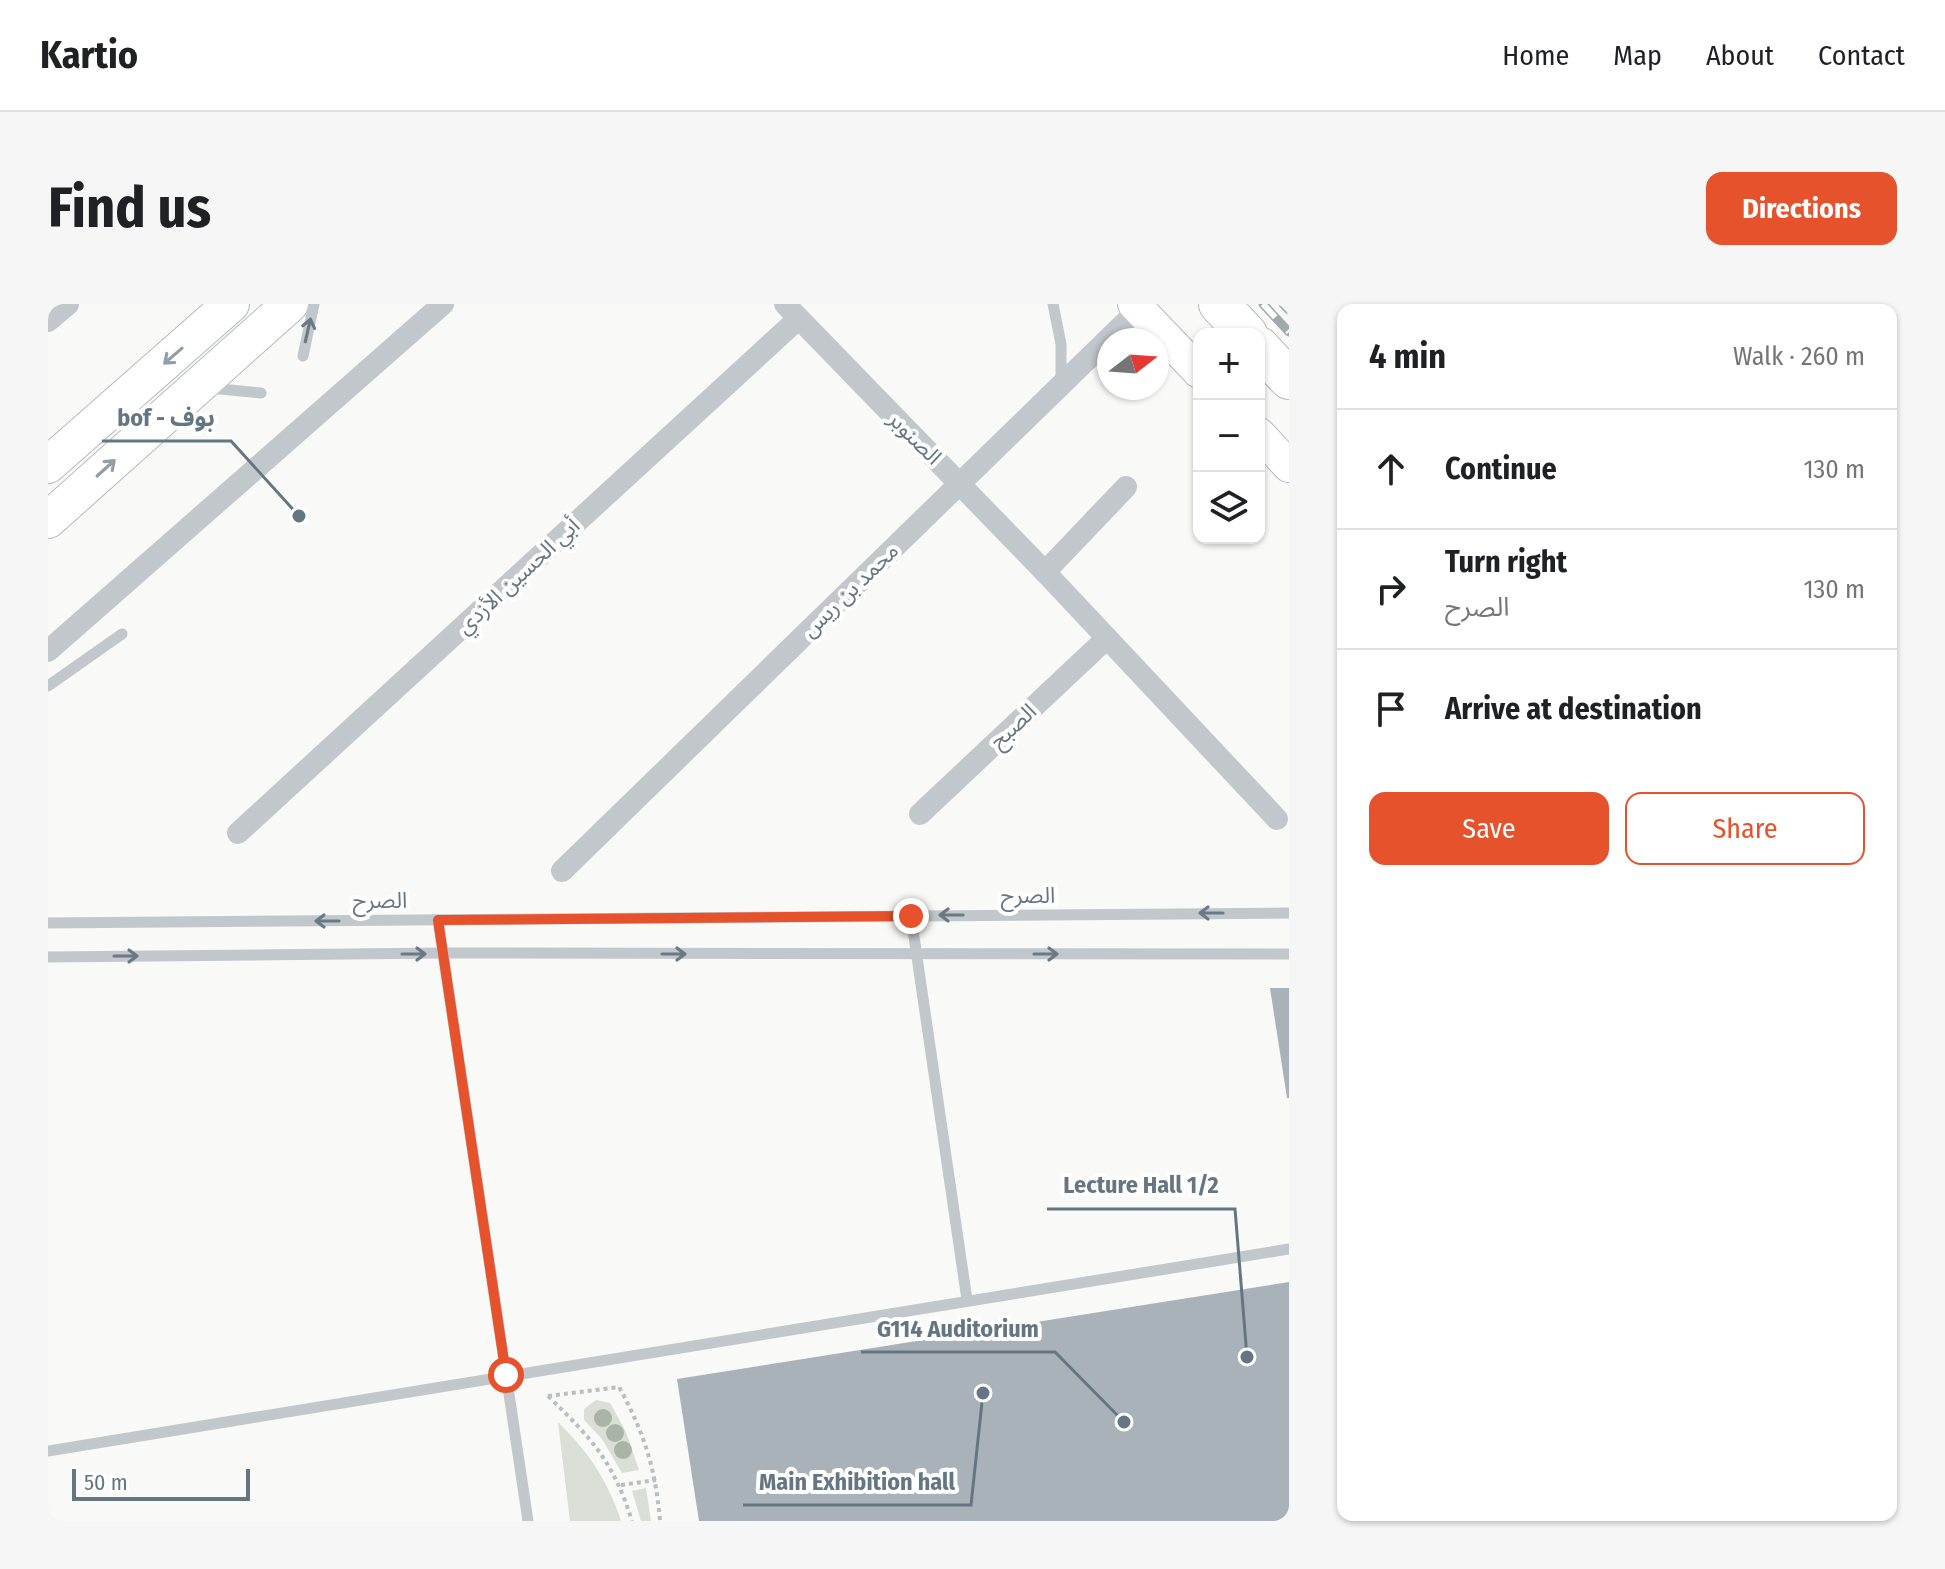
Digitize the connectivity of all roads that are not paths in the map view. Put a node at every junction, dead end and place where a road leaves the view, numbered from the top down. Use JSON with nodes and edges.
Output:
{"nodes":[{"id":1,"x":68,"y":304,"type":"edge"},
{"id":2,"x":231,"y":304,"type":"edge"},
{"id":3,"x":290,"y":304,"type":"edge"},
{"id":4,"x":314,"y":304,"type":"edge"},
{"id":5,"x":443,"y":304,"type":"edge"},
{"id":6,"x":1053,"y":304,"type":"edge"},
{"id":7,"x":1219,"y":304,"type":"edge"},
{"id":8,"x":1137,"y":306,"type":"edge"},
{"id":9,"x":791,"y":311,"type":"edge"},
{"id":10,"x":48,"y":321,"type":"edge"},
{"id":11,"x":1241,"y":328,"type":"edge"},
{"id":12,"x":1265,"y":353,"type":"edge"},
{"id":13,"x":303,"y":356,"type":"dead end"},
{"id":14,"x":1193,"y":366,"type":"edge"},
{"id":15,"x":1289,"y":379,"type":"edge"},
{"id":16,"x":1061,"y":384,"type":"junction"},
{"id":17,"x":197,"y":387,"type":"junction"},
{"id":18,"x":261,"y":393,"type":"dead end"},
{"id":19,"x":1265,"y":440,"type":"edge"},
{"id":20,"x":48,"y":465,"type":"edge"},
{"id":21,"x":1289,"y":466,"type":"edge"},
{"id":22,"x":960,"y":483,"type":"junction"},
{"id":23,"x":1126,"y":487,"type":"dead end"},
{"id":24,"x":48,"y":520,"type":"edge"},
{"id":25,"x":1045,"y":572,"type":"junction"},
{"id":26,"x":122,"y":634,"type":"dead end"},
{"id":27,"x":1107,"y":638,"type":"junction"},
{"id":28,"x":48,"y":651,"type":"edge"},
{"id":29,"x":48,"y":686,"type":"edge"},
{"id":30,"x":920,"y":814,"type":"dead end"},
{"id":31,"x":1277,"y":819,"type":"dead end"},
{"id":32,"x":238,"y":833,"type":"dead end"},
{"id":33,"x":562,"y":871,"type":"dead end"},
{"id":34,"x":1289,"y":913,"type":"edge"},
{"id":35,"x":911,"y":916,"type":"junction"},
{"id":36,"x":438,"y":920,"type":"junction"},
{"id":37,"x":48,"y":923,"type":"edge"},
{"id":38,"x":442,"y":953,"type":"junction"},
{"id":39,"x":917,"y":954,"type":"junction"},
{"id":40,"x":1289,"y":954,"type":"edge"},
{"id":41,"x":48,"y":957,"type":"edge"},
{"id":42,"x":1289,"y":1249,"type":"edge"},
{"id":43,"x":967,"y":1300,"type":"junction"},
{"id":44,"x":506,"y":1375,"type":"junction"},
{"id":45,"x":48,"y":1451,"type":"edge"},
{"id":46,"x":528,"y":1521,"type":"edge"}],
"edges":[{"from":1,"to":10,"type":"street"},
{"from":2,"to":20,"type":"main road","one_way":true},
{"from":3,"to":17,"type":"main road"},
{"from":13,"to":4,"type":"lane","one_way":true},
{"from":5,"to":28,"type":"street"},
{"from":6,"to":16,"type":"lane"},
{"from":7,"to":11,"type":"highway"},
{"from":8,"to":14,"type":"main road"},
{"from":8,"to":16,"type":"street","name":"محمد بن ريس"},
{"from":9,"to":22,"type":"street","name":"الصنوبر"},
{"from":9,"to":32,"type":"street","name":"أبي الحسين الأزدي"},
{"from":12,"to":15,"type":"highway"},
{"from":16,"to":22,"type":"street","name":"محمد بن ريس"},
{"from":17,"to":18,"type":"lane"},
{"from":24,"to":17,"type":"main road","one_way":true},
{"from":19,"to":21,"type":"main road"},
{"from":22,"to":25,"type":"street","name":"الصنوبر"},
{"from":22,"to":33,"type":"street","name":"محمد بن ريس"},
{"from":23,"to":25,"type":"street"},
{"from":25,"to":27,"type":"street","name":"الصنوبر"},
{"from":26,"to":29,"type":"lane"},
{"from":27,"to":30,"type":"street","name":"الصبح"},
{"from":27,"to":31,"type":"street","name":"الصنوبر"},
{"from":34,"to":35,"type":"lane","name":"الصرح","one_way":true},
{"from":35,"to":36,"type":"lane","name":"الصرح"},
{"from":35,"to":39,"type":"lane"},
{"from":36,"to":37,"type":"lane","name":"الصرح","one_way":true},
{"from":36,"to":38,"type":"lane"},
{"from":38,"to":39,"type":"lane","one_way":true},
{"from":41,"to":38,"type":"lane","one_way":true},
{"from":38,"to":44,"type":"lane"},
{"from":39,"to":40,"type":"lane","one_way":true},
{"from":39,"to":43,"type":"lane"},
{"from":42,"to":43,"type":"lane"},
{"from":43,"to":44,"type":"lane"},
{"from":44,"to":45,"type":"lane"},
{"from":44,"to":46,"type":"lane"}]}
